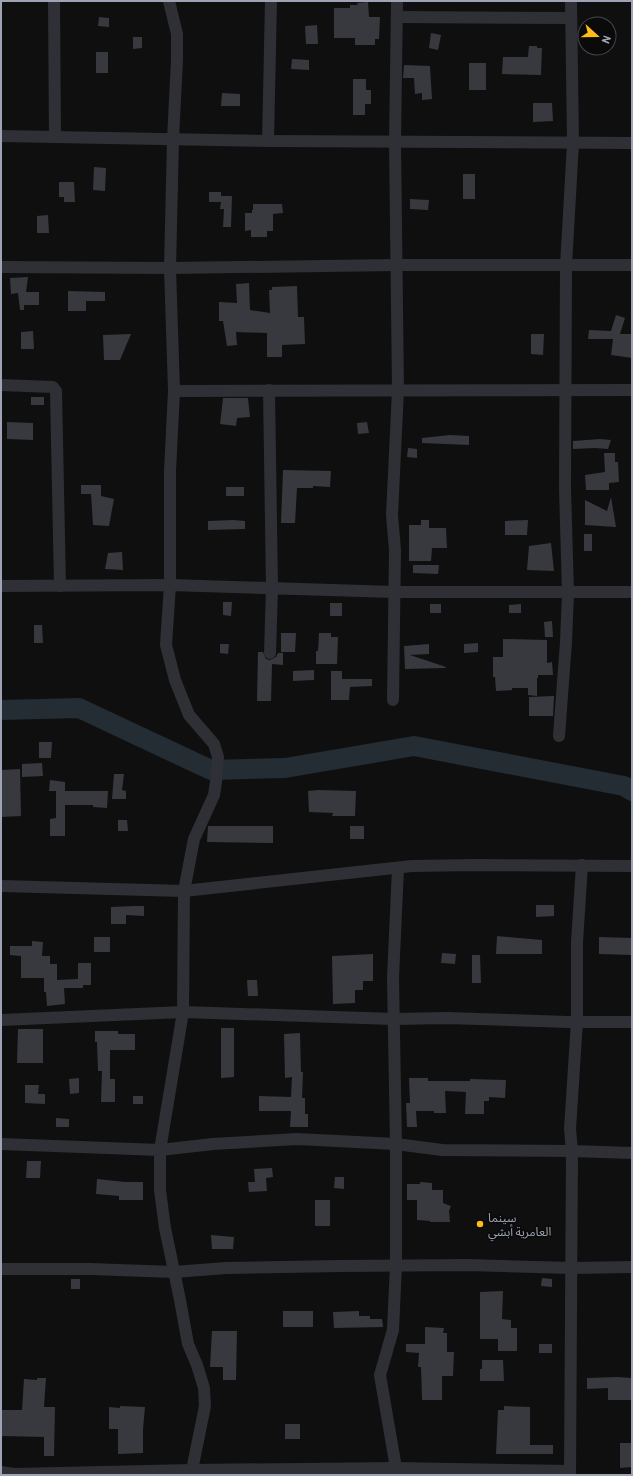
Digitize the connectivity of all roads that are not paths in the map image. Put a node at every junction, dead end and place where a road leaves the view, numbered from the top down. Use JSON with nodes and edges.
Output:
{"nodes":[{"id":1,"x":54,"y":1,"type":"edge"},
{"id":2,"x":170,"y":1,"type":"edge"},
{"id":3,"x":271,"y":1,"type":"edge"},
{"id":4,"x":397,"y":1,"type":"edge"},
{"id":5,"x":570,"y":1,"type":"edge"},
{"id":6,"x":397,"y":17,"type":"junction"},
{"id":7,"x":571,"y":18,"type":"junction"},
{"id":8,"x":1,"y":136,"type":"edge"},
{"id":9,"x":55,"y":137,"type":"junction"},
{"id":10,"x":173,"y":139,"type":"junction"},
{"id":11,"x":268,"y":141,"type":"junction"},
{"id":12,"x":395,"y":142,"type":"junction"},
{"id":13,"x":573,"y":142,"type":"junction"},
{"id":14,"x":632,"y":143,"type":"edge"},
{"id":15,"x":396,"y":265,"type":"junction"},
{"id":16,"x":632,"y":265,"type":"edge"},
{"id":17,"x":566,"y":266,"type":"junction"},
{"id":18,"x":1,"y":267,"type":"edge"},
{"id":19,"x":170,"y":268,"type":"junction"},
{"id":20,"x":1,"y":385,"type":"edge"},
{"id":21,"x":269,"y":390,"type":"junction"},
{"id":22,"x":398,"y":390,"type":"junction"},
{"id":23,"x":565,"y":390,"type":"junction"},
{"id":24,"x":632,"y":390,"type":"edge"},
{"id":25,"x":174,"y":391,"type":"junction"},
{"id":26,"x":170,"y":585,"type":"junction"},
{"id":27,"x":1,"y":586,"type":"edge"},
{"id":28,"x":60,"y":586,"type":"junction"},
{"id":29,"x":272,"y":588,"type":"junction"},
{"id":30,"x":394,"y":592,"type":"junction"},
{"id":31,"x":632,"y":592,"type":"edge"},
{"id":32,"x":568,"y":593,"type":"junction"},
{"id":33,"x":270,"y":653,"type":"dead end"},
{"id":34,"x":393,"y":700,"type":"dead end"},
{"id":35,"x":559,"y":736,"type":"dead end"},
{"id":36,"x":582,"y":865,"type":"junction"},
{"id":37,"x":632,"y":866,"type":"edge"},
{"id":38,"x":398,"y":868,"type":"junction"},
{"id":39,"x":1,"y":886,"type":"edge"},
{"id":40,"x":184,"y":891,"type":"junction"},
{"id":41,"x":183,"y":1012,"type":"junction"},
{"id":42,"x":393,"y":1019,"type":"junction"},
{"id":43,"x":1,"y":1020,"type":"edge"},
{"id":44,"x":577,"y":1022,"type":"junction"},
{"id":45,"x":632,"y":1022,"type":"edge"},
{"id":46,"x":1,"y":1144,"type":"edge"},
{"id":47,"x":396,"y":1144,"type":"junction"},
{"id":48,"x":160,"y":1150,"type":"junction"},
{"id":49,"x":572,"y":1151,"type":"junction"},
{"id":50,"x":632,"y":1153,"type":"edge"},
{"id":51,"x":396,"y":1266,"type":"junction"},
{"id":52,"x":632,"y":1267,"type":"edge"},
{"id":53,"x":571,"y":1268,"type":"junction"},
{"id":54,"x":1,"y":1269,"type":"edge"},
{"id":55,"x":174,"y":1272,"type":"junction"},
{"id":56,"x":1,"y":1472,"type":"edge"},
{"id":57,"x":191,"y":1472,"type":"edge"},
{"id":58,"x":396,"y":1472,"type":"edge"},
{"id":59,"x":570,"y":1473,"type":"edge"}],
"edges":[{"from":1,"to":9,"type":"street"},
{"from":2,"to":10,"type":"street"},
{"from":3,"to":11,"type":"street"},
{"from":4,"to":6,"type":"street"},
{"from":5,"to":7,"type":"street"},
{"from":6,"to":7,"type":"street"},
{"from":6,"to":12,"type":"street"},
{"from":7,"to":13,"type":"street"},
{"from":8,"to":9,"type":"street"},
{"from":9,"to":10,"type":"street"},
{"from":10,"to":11,"type":"street"},
{"from":10,"to":19,"type":"street"},
{"from":11,"to":12,"type":"street"},
{"from":12,"to":13,"type":"street"},
{"from":12,"to":15,"type":"street"},
{"from":13,"to":14,"type":"street"},
{"from":13,"to":17,"type":"street"},
{"from":15,"to":17,"type":"street"},
{"from":15,"to":19,"type":"street"},
{"from":15,"to":22,"type":"street"},
{"from":16,"to":17,"type":"street"},
{"from":17,"to":23,"type":"street"},
{"from":18,"to":19,"type":"street"},
{"from":19,"to":25,"type":"street"},
{"from":20,"to":28,"type":"street"},
{"from":21,"to":22,"type":"street"},
{"from":21,"to":25,"type":"street"},
{"from":21,"to":29,"type":"street"},
{"from":22,"to":23,"type":"street"},
{"from":22,"to":30,"type":"street"},
{"from":23,"to":24,"type":"street"},
{"from":23,"to":32,"type":"street"},
{"from":25,"to":26,"type":"street"},
{"from":26,"to":28,"type":"street"},
{"from":26,"to":29,"type":"street"},
{"from":26,"to":40,"type":"street"},
{"from":27,"to":28,"type":"street"},
{"from":29,"to":30,"type":"street"},
{"from":29,"to":33,"type":"street"},
{"from":30,"to":32,"type":"street"},
{"from":30,"to":34,"type":"street"},
{"from":31,"to":32,"type":"street"},
{"from":32,"to":35,"type":"street"},
{"from":36,"to":37,"type":"street"},
{"from":36,"to":38,"type":"street"},
{"from":36,"to":44,"type":"street"},
{"from":38,"to":40,"type":"street"},
{"from":38,"to":42,"type":"street"},
{"from":39,"to":40,"type":"street"},
{"from":40,"to":41,"type":"street"},
{"from":41,"to":42,"type":"street"},
{"from":41,"to":43,"type":"street"},
{"from":41,"to":48,"type":"street"},
{"from":42,"to":44,"type":"street"},
{"from":42,"to":47,"type":"street"},
{"from":44,"to":45,"type":"street"},
{"from":44,"to":49,"type":"street"},
{"from":46,"to":48,"type":"street"},
{"from":47,"to":48,"type":"street"},
{"from":47,"to":49,"type":"street"},
{"from":47,"to":51,"type":"street"},
{"from":48,"to":55,"type":"street"},
{"from":49,"to":50,"type":"street"},
{"from":49,"to":53,"type":"street"},
{"from":51,"to":53,"type":"street"},
{"from":51,"to":55,"type":"street"},
{"from":51,"to":58,"type":"street"},
{"from":52,"to":53,"type":"street"},
{"from":53,"to":59,"type":"street"},
{"from":54,"to":55,"type":"street"},
{"from":55,"to":57,"type":"street"},
{"from":56,"to":57,"type":"street"},
{"from":57,"to":58,"type":"street"},
{"from":58,"to":59,"type":"street"}]}
